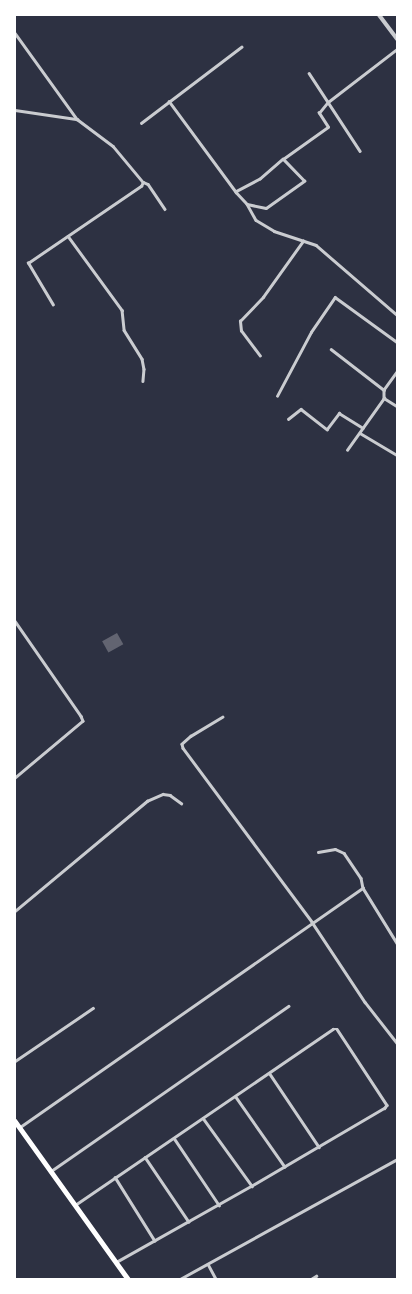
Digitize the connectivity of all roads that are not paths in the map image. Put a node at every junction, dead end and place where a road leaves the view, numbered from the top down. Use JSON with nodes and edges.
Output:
{"nodes":[{"id":1,"x":380,"y":15,"type":"edge"},
{"id":2,"x":15,"y":33,"type":"edge"},
{"id":3,"x":397,"y":39,"type":"edge"},
{"id":4,"x":241,"y":47,"type":"dead end"},
{"id":5,"x":397,"y":49,"type":"edge"},
{"id":6,"x":309,"y":73,"type":"dead end"},
{"id":7,"x":168,"y":101,"type":"junction"},
{"id":8,"x":328,"y":102,"type":"junction"},
{"id":9,"x":15,"y":110,"type":"edge"},
{"id":10,"x":76,"y":119,"type":"junction"},
{"id":11,"x":140,"y":123,"type":"dead end"},
{"id":12,"x":360,"y":152,"type":"dead end"},
{"id":13,"x":283,"y":159,"type":"junction"},
{"id":14,"x":143,"y":182,"type":"junction"},
{"id":15,"x":236,"y":192,"type":"junction"},
{"id":16,"x":247,"y":204,"type":"junction"},
{"id":17,"x":165,"y":209,"type":"dead end"},
{"id":18,"x":68,"y":236,"type":"junction"},
{"id":19,"x":303,"y":241,"type":"junction"},
{"id":20,"x":53,"y":305,"type":"dead end"},
{"id":21,"x":397,"y":315,"type":"edge"},
{"id":22,"x":397,"y":342,"type":"edge"},
{"id":23,"x":332,"y":348,"type":"dead end"},
{"id":24,"x":260,"y":356,"type":"dead end"},
{"id":25,"x":397,"y":372,"type":"edge"},
{"id":26,"x":143,"y":381,"type":"dead end"},
{"id":27,"x":384,"y":390,"type":"junction"},
{"id":28,"x":277,"y":396,"type":"dead end"},
{"id":29,"x":384,"y":398,"type":"junction"},
{"id":30,"x":397,"y":406,"type":"edge"},
{"id":31,"x":288,"y":419,"type":"dead end"},
{"id":32,"x":364,"y":428,"type":"junction"},
{"id":33,"x":360,"y":433,"type":"junction"},
{"id":34,"x":347,"y":450,"type":"dead end"},
{"id":35,"x":397,"y":455,"type":"edge"},
{"id":36,"x":15,"y":621,"type":"edge"},
{"id":37,"x":223,"y":717,"type":"dead end"},
{"id":38,"x":15,"y":778,"type":"edge"},
{"id":39,"x":181,"y":803,"type":"dead end"},
{"id":40,"x":318,"y":852,"type":"dead end"},
{"id":41,"x":363,"y":888,"type":"junction"},
{"id":42,"x":15,"y":911,"type":"edge"},
{"id":43,"x":312,"y":922,"type":"junction"},
{"id":44,"x":397,"y":943,"type":"edge"},
{"id":45,"x":288,"y":1006,"type":"dead end"},
{"id":46,"x":92,"y":1008,"type":"dead end"},
{"id":47,"x":397,"y":1043,"type":"edge"},
{"id":48,"x":15,"y":1061,"type":"edge"},
{"id":49,"x":270,"y":1074,"type":"junction"},
{"id":50,"x":236,"y":1096,"type":"junction"},
{"id":51,"x":203,"y":1118,"type":"junction"},
{"id":52,"x":15,"y":1121,"type":"edge"},
{"id":53,"x":20,"y":1127,"type":"junction"},
{"id":54,"x":174,"y":1138,"type":"junction"},
{"id":55,"x":319,"y":1148,"type":"junction"},
{"id":56,"x":145,"y":1157,"type":"junction"},
{"id":57,"x":397,"y":1159,"type":"edge"},
{"id":58,"x":285,"y":1167,"type":"junction"},
{"id":59,"x":51,"y":1171,"type":"junction"},
{"id":60,"x":116,"y":1177,"type":"junction"},
{"id":61,"x":252,"y":1186,"type":"junction"},
{"id":62,"x":75,"y":1204,"type":"junction"},
{"id":63,"x":219,"y":1205,"type":"junction"},
{"id":64,"x":189,"y":1222,"type":"junction"},
{"id":65,"x":155,"y":1241,"type":"junction"},
{"id":66,"x":117,"y":1262,"type":"junction"},
{"id":67,"x":208,"y":1264,"type":"junction"},
{"id":68,"x":316,"y":1276,"type":"dead end"},
{"id":69,"x":128,"y":1279,"type":"edge"},
{"id":70,"x":180,"y":1279,"type":"edge"},
{"id":71,"x":216,"y":1279,"type":"edge"},
{"id":72,"x":312,"y":1279,"type":"edge"}],
"edges":[{"from":1,"to":3,"type":"street"},
{"from":2,"to":10,"type":"street"},
{"from":4,"to":7,"type":"street"},
{"from":5,"to":8,"type":"street"},
{"from":6,"to":8,"type":"street"},
{"from":7,"to":11,"type":"street"},
{"from":7,"to":15,"type":"street"},
{"from":8,"to":12,"type":"street"},
{"from":8,"to":13,"type":"street"},
{"from":9,"to":10,"type":"street"},
{"from":10,"to":14,"type":"street"},
{"from":13,"to":15,"type":"street"},
{"from":13,"to":16,"type":"street"},
{"from":14,"to":17,"type":"street"},
{"from":14,"to":18,"type":"street"},
{"from":15,"to":16,"type":"street"},
{"from":16,"to":19,"type":"street"},
{"from":18,"to":20,"type":"street"},
{"from":18,"to":26,"type":"street"},
{"from":19,"to":21,"type":"street"},
{"from":19,"to":24,"type":"street"},
{"from":22,"to":28,"type":"street"},
{"from":23,"to":27,"type":"street"},
{"from":25,"to":27,"type":"street"},
{"from":27,"to":29,"type":"street"},
{"from":29,"to":30,"type":"street"},
{"from":29,"to":32,"type":"street"},
{"from":31,"to":32,"type":"street"},
{"from":32,"to":33,"type":"street"},
{"from":33,"to":34,"type":"street"},
{"from":33,"to":35,"type":"street"},
{"from":36,"to":38,"type":"street"},
{"from":37,"to":43,"type":"street"},
{"from":39,"to":42,"type":"street"},
{"from":40,"to":41,"type":"street"},
{"from":41,"to":43,"type":"street"},
{"from":41,"to":44,"type":"street"},
{"from":43,"to":47,"type":"street"},
{"from":43,"to":53,"type":"street"},
{"from":45,"to":59,"type":"street"},
{"from":46,"to":48,"type":"street"},
{"from":49,"to":50,"type":"street"},
{"from":49,"to":55,"type":"street"},
{"from":49,"to":55,"type":"street"},
{"from":50,"to":51,"type":"street"},
{"from":50,"to":58,"type":"street"},
{"from":51,"to":54,"type":"street"},
{"from":51,"to":61,"type":"street"},
{"from":52,"to":53,"type":"main road"},
{"from":53,"to":59,"type":"main road"},
{"from":54,"to":56,"type":"street"},
{"from":54,"to":63,"type":"street"},
{"from":55,"to":58,"type":"street"},
{"from":56,"to":60,"type":"street"},
{"from":56,"to":64,"type":"street"},
{"from":57,"to":67,"type":"street"},
{"from":58,"to":61,"type":"street"},
{"from":59,"to":62,"type":"main road"},
{"from":60,"to":62,"type":"street"},
{"from":60,"to":65,"type":"street"},
{"from":61,"to":63,"type":"street"},
{"from":62,"to":66,"type":"main road"},
{"from":63,"to":64,"type":"street"},
{"from":64,"to":65,"type":"street"},
{"from":65,"to":66,"type":"street"},
{"from":66,"to":69,"type":"main road"},
{"from":67,"to":70,"type":"street"},
{"from":67,"to":71,"type":"street"},
{"from":68,"to":72,"type":"street"}]}
